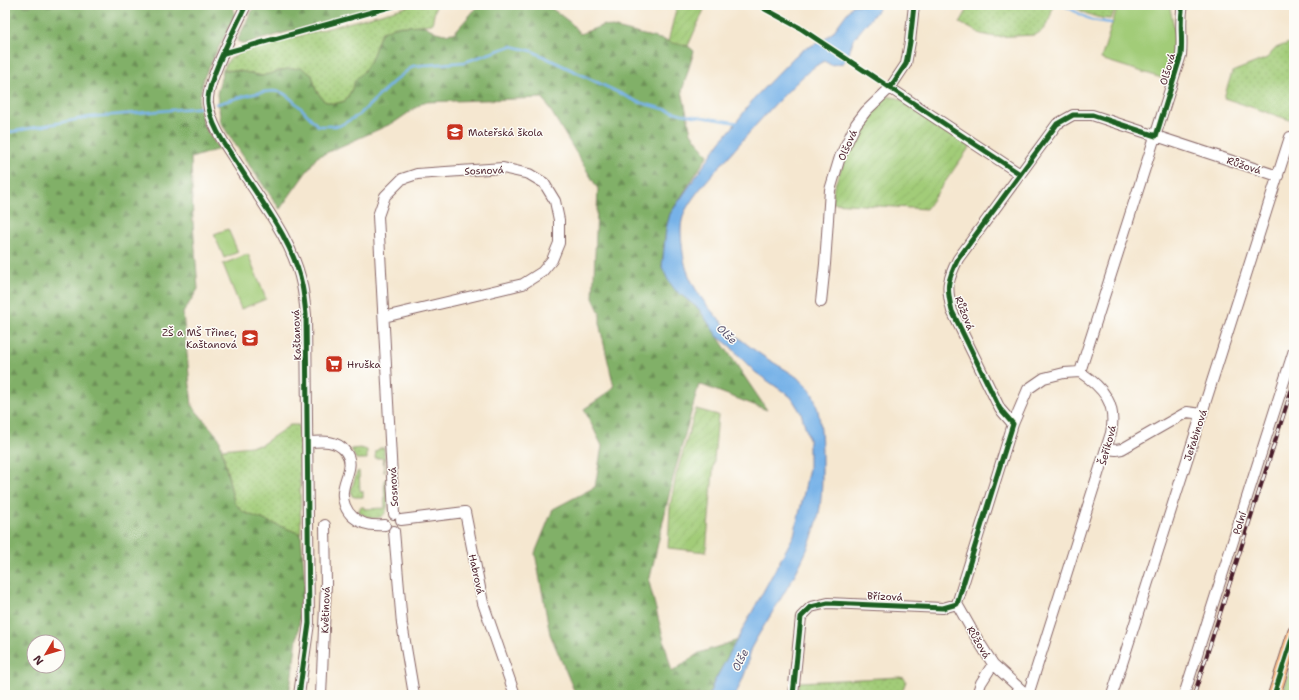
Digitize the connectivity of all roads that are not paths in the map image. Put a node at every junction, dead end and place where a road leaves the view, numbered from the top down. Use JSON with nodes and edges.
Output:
{"nodes":[{"id":1,"x":246,"y":5,"type":"edge"},
{"id":2,"x":914,"y":5,"type":"edge"},
{"id":3,"x":1182,"y":5,"type":"edge"},
{"id":4,"x":890,"y":88,"type":"junction"},
{"id":5,"x":1156,"y":136,"type":"junction"},
{"id":6,"x":1294,"y":138,"type":"edge"},
{"id":7,"x":1020,"y":174,"type":"junction"},
{"id":8,"x":1278,"y":176,"type":"junction"},
{"id":9,"x":821,"y":302,"type":"dead end"},
{"id":10,"x":384,"y":317,"type":"junction"},
{"id":11,"x":1294,"y":350,"type":"edge"},
{"id":12,"x":1080,"y":372,"type":"junction"},
{"id":13,"x":1202,"y":414,"type":"junction"},
{"id":14,"x":1012,"y":424,"type":"junction"},
{"id":15,"x":308,"y":442,"type":"junction"},
{"id":16,"x":1107,"y":449,"type":"junction"},
{"id":17,"x":398,"y":517,"type":"junction"},
{"id":18,"x":325,"y":525,"type":"dead end"},
{"id":19,"x":385,"y":525,"type":"junction"},
{"id":20,"x":394,"y":531,"type":"junction"},
{"id":21,"x":957,"y":604,"type":"junction"},
{"id":22,"x":1294,"y":632,"type":"edge"},
{"id":23,"x":993,"y":664,"type":"junction"},
{"id":24,"x":299,"y":695,"type":"edge"},
{"id":25,"x":321,"y":695,"type":"edge"},
{"id":26,"x":414,"y":695,"type":"edge"},
{"id":27,"x":515,"y":695,"type":"edge"},
{"id":28,"x":793,"y":695,"type":"edge"},
{"id":29,"x":977,"y":695,"type":"edge"},
{"id":30,"x":1027,"y":695,"type":"edge"},
{"id":31,"x":1112,"y":695,"type":"edge"},
{"id":32,"x":1184,"y":695,"type":"edge"},
{"id":33,"x":1274,"y":695,"type":"edge"}],
"edges":[{"from":1,"to":15,"type":"street","name":"Kaštanová"},
{"from":2,"to":4,"type":"street","name":"Olšová"},
{"from":3,"to":5,"type":"street","name":"Olšová"},
{"from":4,"to":7,"type":"street"},
{"from":4,"to":9,"type":"street","name":"Olšová"},
{"from":5,"to":7,"type":"street","name":"Růžová"},
{"from":5,"to":8,"type":"street","name":"Růžová"},
{"from":5,"to":12,"type":"street"},
{"from":6,"to":8,"type":"street","name":"Jeřabinová"},
{"from":7,"to":14,"type":"street","name":"Růžová"},
{"from":8,"to":13,"type":"street","name":"Jeřabinová"},
{"from":10,"to":10,"type":"street","name":"Sosnová"},
{"from":10,"to":17,"type":"street","name":"Sosnová"},
{"from":11,"to":32,"type":"street","name":"Polní"},
{"from":12,"to":14,"type":"street"},
{"from":12,"to":16,"type":"street","name":"Šeříková"},
{"from":13,"to":16,"type":"street"},
{"from":13,"to":31,"type":"street","name":"Jeřabinová"},
{"from":14,"to":21,"type":"street"},
{"from":15,"to":19,"type":"street"},
{"from":15,"to":24,"type":"street","name":"Kaštanová"},
{"from":16,"to":30,"type":"street","name":"Šeříková"},
{"from":17,"to":19,"type":"street"},
{"from":17,"to":20,"type":"street"},
{"from":17,"to":27,"type":"street","name":"Habrová"},
{"from":18,"to":25,"type":"street","name":"Květinová"},
{"from":19,"to":20,"type":"street"},
{"from":20,"to":26,"type":"street"},
{"from":21,"to":23,"type":"street","name":"Růžová"},
{"from":21,"to":28,"type":"street","name":"Břízová"},
{"from":22,"to":33,"type":"main road"},
{"from":23,"to":29,"type":"street"},
{"from":23,"to":30,"type":"street","name":"Růžová"}]}
